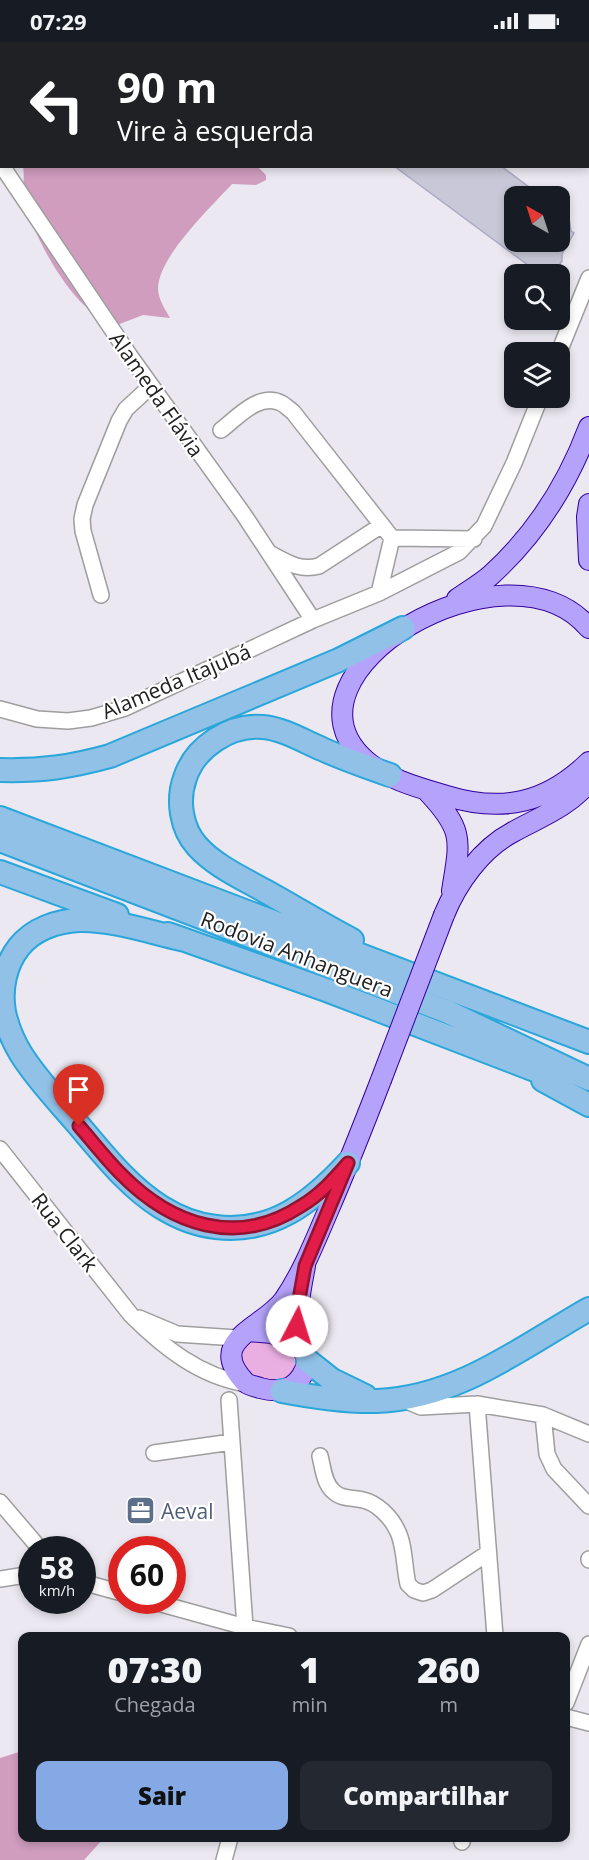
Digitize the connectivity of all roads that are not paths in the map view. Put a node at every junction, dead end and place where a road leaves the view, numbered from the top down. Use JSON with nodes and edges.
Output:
{"nodes":[{"id":1,"x":3,"y":168,"type":"edge"},
{"id":2,"x":589,"y":278,"type":"edge"},
{"id":3,"x":563,"y":342,"type":"edge"},
{"id":4,"x":151,"y":386,"type":"junction"},
{"id":5,"x":536,"y":408,"type":"edge"},
{"id":6,"x":589,"y":427,"type":"edge"},
{"id":7,"x":221,"y":430,"type":"dead end"},
{"id":8,"x":589,"y":504,"type":"edge"},
{"id":9,"x":382,"y":525,"type":"junction"},
{"id":10,"x":392,"y":538,"type":"junction"},
{"id":11,"x":474,"y":540,"type":"junction"},
{"id":12,"x":270,"y":553,"type":"junction"},
{"id":13,"x":589,"y":560,"type":"edge"},
{"id":14,"x":379,"y":593,"type":"junction"},
{"id":15,"x":101,"y":595,"type":"dead end"},
{"id":16,"x":448,"y":606,"type":"junction"},
{"id":17,"x":313,"y":620,"type":"junction"},
{"id":18,"x":402,"y":628,"type":"junction"},
{"id":19,"x":589,"y":628,"type":"edge"},
{"id":20,"x":0,"y":710,"type":"edge"},
{"id":21,"x":589,"y":762,"type":"edge"},
{"id":22,"x":0,"y":770,"type":"edge"},
{"id":23,"x":390,"y":775,"type":"junction"},
{"id":24,"x":589,"y":782,"type":"edge"},
{"id":25,"x":425,"y":790,"type":"junction"},
{"id":26,"x":0,"y":818,"type":"edge"},
{"id":27,"x":0,"y":840,"type":"edge"},
{"id":28,"x":0,"y":873,"type":"edge"},
{"id":29,"x":447,"y":908,"type":"junction"},
{"id":30,"x":181,"y":939,"type":"junction"},
{"id":31,"x":449,"y":990,"type":"junction"},
{"id":32,"x":589,"y":1042,"type":"edge"},
{"id":33,"x":485,"y":1051,"type":"junction"},
{"id":34,"x":589,"y":1079,"type":"edge"},
{"id":35,"x":589,"y":1090,"type":"edge"},
{"id":36,"x":589,"y":1105,"type":"edge"},
{"id":37,"x":0,"y":1149,"type":"edge"},
{"id":38,"x":348,"y":1163,"type":"junction"},
{"id":39,"x":305,"y":1266,"type":"junction"},
{"id":40,"x":583,"y":1312,"type":"edge"},
{"id":41,"x":131,"y":1315,"type":"junction"},
{"id":42,"x":243,"y":1335,"type":"junction"},
{"id":43,"x":304,"y":1354,"type":"junction"},
{"id":44,"x":246,"y":1384,"type":"junction"},
{"id":45,"x":282,"y":1391,"type":"junction"},
{"id":46,"x":406,"y":1398,"type":"junction"},
{"id":47,"x":229,"y":1400,"type":"dead end"},
{"id":48,"x":378,"y":1401,"type":"junction"},
{"id":49,"x":477,"y":1404,"type":"junction"},
{"id":50,"x":543,"y":1414,"type":"junction"},
{"id":51,"x":589,"y":1434,"type":"edge"},
{"id":52,"x":232,"y":1442,"type":"junction"},
{"id":53,"x":153,"y":1453,"type":"dead end"},
{"id":54,"x":320,"y":1456,"type":"dead end"},
{"id":55,"x":0,"y":1502,"type":"edge"},
{"id":56,"x":589,"y":1506,"type":"edge"},
{"id":57,"x":29,"y":1536,"type":"edge"},
{"id":58,"x":488,"y":1553,"type":"junction"},
{"id":59,"x":18,"y":1576,"type":"edge"},
{"id":60,"x":0,"y":1579,"type":"edge"},
{"id":61,"x":186,"y":1613,"type":"edge"},
{"id":62,"x":243,"y":1632,"type":"edge"},
{"id":63,"x":495,"y":1632,"type":"edge"},
{"id":64,"x":589,"y":1644,"type":"edge"},
{"id":65,"x":570,"y":1693,"type":"edge"},
{"id":66,"x":570,"y":1718,"type":"edge"},
{"id":67,"x":589,"y":1724,"type":"edge"},
{"id":68,"x":229,"y":1842,"type":"edge"},
{"id":69,"x":224,"y":1860,"type":"edge"}],
"edges":[{"from":1,"to":4,"type":"street","name":"Alameda Flávia"},
{"from":2,"to":3,"type":"street"},
{"from":4,"to":12,"type":"street","name":"Alameda Flávia"},
{"from":4,"to":15,"type":"street"},
{"from":5,"to":11,"type":"street"},
{"from":6,"to":16,"type":"main road"},
{"from":7,"to":9,"type":"street"},
{"from":8,"to":13,"type":"main road"},
{"from":9,"to":10,"type":"street"},
{"from":9,"to":12,"type":"street"},
{"from":10,"to":11,"type":"street"},
{"from":10,"to":14,"type":"street"},
{"from":11,"to":14,"type":"street","name":"Alameda Itajubá"},
{"from":12,"to":17,"type":"street","name":"Alameda Flávia"},
{"from":14,"to":17,"type":"street","name":"Alameda Itajubá"},
{"from":16,"to":18,"type":"main road"},
{"from":16,"to":19,"type":"main road"},
{"from":17,"to":20,"type":"street","name":"Alameda Itajubá"},
{"from":18,"to":22,"type":"highway"},
{"from":18,"to":23,"type":"main road"},
{"from":21,"to":25,"type":"main road"},
{"from":23,"to":25,"type":"main road"},
{"from":23,"to":31,"type":"highway"},
{"from":24,"to":29,"type":"main road"},
{"from":25,"to":29,"type":"main road"},
{"from":26,"to":31,"type":"highway","name":"Rodovia Anhanguera"},
{"from":27,"to":34,"type":"highway","name":"Rodovia Anhanguera"},
{"from":28,"to":30,"type":"highway"},
{"from":29,"to":38,"type":"main road","bridge":true},
{"from":30,"to":33,"type":"highway"},
{"from":30,"to":38,"type":"highway"},
{"from":31,"to":32,"type":"highway","name":"Rodovia Anhanguera"},
{"from":33,"to":35,"type":"highway"},
{"from":33,"to":36,"type":"highway"},
{"from":37,"to":41,"type":"street","name":"Rua Clark"},
{"from":38,"to":39,"type":"main road"},
{"from":39,"to":42,"type":"main road"},
{"from":39,"to":43,"type":"main road"},
{"from":40,"to":46,"type":"highway"},
{"from":41,"to":42,"type":"street","name":"Rua Clark"},
{"from":41,"to":44,"type":"street","name":"Rua Clark"},
{"from":42,"to":43,"type":"main road"},
{"from":42,"to":44,"type":"main road"},
{"from":43,"to":45,"type":"main road"},
{"from":43,"to":48,"type":"highway"},
{"from":44,"to":45,"type":"main road"},
{"from":45,"to":48,"type":"highway"},
{"from":46,"to":48,"type":"highway"},
{"from":46,"to":49,"type":"street"},
{"from":47,"to":52,"type":"street"},
{"from":49,"to":50,"type":"street"},
{"from":49,"to":58,"type":"street"},
{"from":50,"to":51,"type":"street"},
{"from":50,"to":56,"type":"street"},
{"from":52,"to":53,"type":"street"},
{"from":52,"to":62,"type":"street"},
{"from":54,"to":58,"type":"street"},
{"from":55,"to":57,"type":"street"},
{"from":58,"to":63,"type":"street"},
{"from":59,"to":60,"type":"street"},
{"from":61,"to":62,"type":"street"},
{"from":64,"to":65,"type":"street"},
{"from":66,"to":67,"type":"street"},
{"from":68,"to":69,"type":"street"}]}
